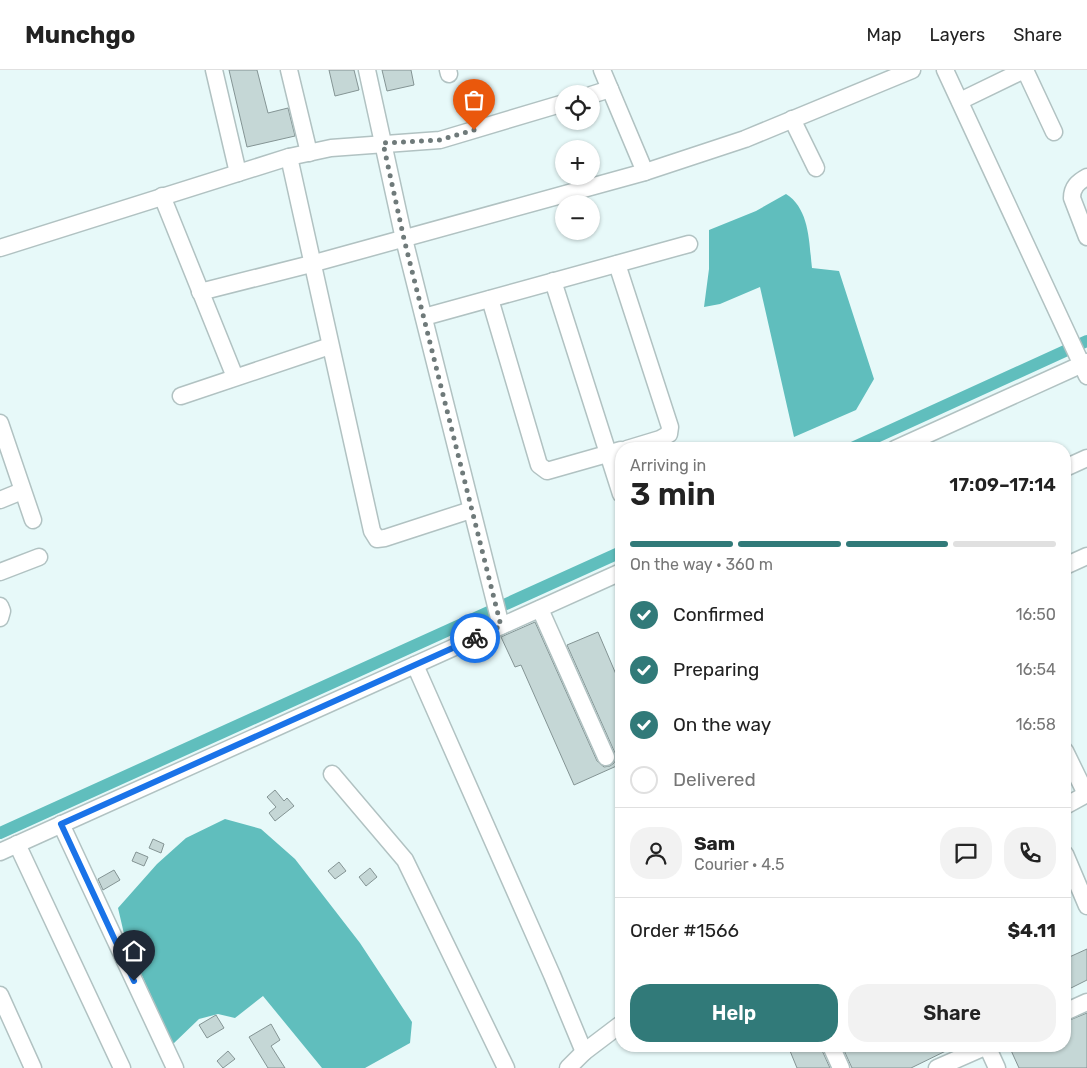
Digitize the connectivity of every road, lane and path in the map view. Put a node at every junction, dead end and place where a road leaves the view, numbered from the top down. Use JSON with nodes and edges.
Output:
{"nodes":[{"id":1,"x":214,"y":70,"type":"edge"},
{"id":2,"x":289,"y":70,"type":"edge"},
{"id":3,"x":367,"y":70,"type":"edge"},
{"id":4,"x":602,"y":70,"type":"edge"},
{"id":5,"x":912,"y":70,"type":"edge"},
{"id":6,"x":945,"y":70,"type":"edge"},
{"id":7,"x":1024,"y":70,"type":"edge"},
{"id":8,"x":610,"y":89,"type":"junction"},
{"id":9,"x":600,"y":92,"type":"edge"},
{"id":10,"x":960,"y":101,"type":"junction"},
{"id":11,"x":555,"y":106,"type":"edge"},
{"id":12,"x":792,"y":119,"type":"junction"},
{"id":13,"x":1054,"y":132,"type":"dead end"},
{"id":14,"x":383,"y":143,"type":"junction"},
{"id":15,"x":308,"y":153,"type":"junction"},
{"id":16,"x":288,"y":157,"type":"junction"},
{"id":17,"x":816,"y":168,"type":"dead end"},
{"id":18,"x":645,"y":172,"type":"junction"},
{"id":19,"x":238,"y":173,"type":"junction"},
{"id":20,"x":1087,"y":178,"type":"edge"},
{"id":21,"x":162,"y":196,"type":"junction"},
{"id":22,"x":1087,"y":237,"type":"edge"},
{"id":23,"x":404,"y":239,"type":"junction"},
{"id":24,"x":689,"y":244,"type":"dead end"},
{"id":25,"x":0,"y":248,"type":"edge"},
{"id":26,"x":311,"y":264,"type":"junction"},
{"id":27,"x":617,"y":264,"type":"junction"},
{"id":28,"x":553,"y":281,"type":"junction"},
{"id":29,"x":200,"y":292,"type":"junction"},
{"id":30,"x":490,"y":298,"type":"junction"},
{"id":31,"x":424,"y":317,"type":"junction"},
{"id":32,"x":330,"y":346,"type":"junction"},
{"id":33,"x":1084,"y":366,"type":"edge"},
{"id":34,"x":235,"y":377,"type":"junction"},
{"id":35,"x":181,"y":396,"type":"dead end"},
{"id":36,"x":1,"y":429,"type":"edge"},
{"id":37,"x":650,"y":442,"type":"edge"},
{"id":38,"x":911,"y":442,"type":"edge"},
{"id":39,"x":615,"y":452,"type":"edge"},
{"id":40,"x":1087,"y":458,"type":"edge"},
{"id":41,"x":1071,"y":465,"type":"edge"},
{"id":42,"x":22,"y":491,"type":"junction"},
{"id":43,"x":0,"y":500,"type":"edge"},
{"id":44,"x":471,"y":510,"type":"junction"},
{"id":45,"x":33,"y":520,"type":"dead end"},
{"id":46,"x":1087,"y":556,"type":"edge"},
{"id":47,"x":40,"y":557,"type":"dead end"},
{"id":48,"x":1071,"y":563,"type":"edge"},
{"id":49,"x":0,"y":572,"type":"edge"},
{"id":50,"x":615,"y":575,"type":"edge"},
{"id":51,"x":0,"y":606,"type":"edge"},
{"id":52,"x":540,"y":608,"type":"junction"},
{"id":53,"x":498,"y":616,"type":"junction"},
{"id":54,"x":0,"y":618,"type":"edge"},
{"id":55,"x":414,"y":665,"type":"junction"},
{"id":56,"x":606,"y":757,"type":"dead end"},
{"id":57,"x":1071,"y":763,"type":"edge"},
{"id":58,"x":332,"y":774,"type":"dead end"},
{"id":59,"x":1087,"y":794,"type":"edge"},
{"id":60,"x":1071,"y":803,"type":"edge"},
{"id":61,"x":61,"y":824,"type":"junction"},
{"id":62,"x":17,"y":844,"type":"junction"},
{"id":63,"x":0,"y":852,"type":"edge"},
{"id":64,"x":1071,"y":868,"type":"edge"},
{"id":65,"x":1087,"y":906,"type":"edge"},
{"id":66,"x":0,"y":995,"type":"edge"},
{"id":67,"x":1087,"y":1002,"type":"edge"},
{"id":68,"x":1071,"y":1009,"type":"edge"},
{"id":69,"x":615,"y":1029,"type":"edge"},
{"id":70,"x":584,"y":1052,"type":"junction"},
{"id":71,"x":834,"y":1052,"type":"edge"},
{"id":72,"x":973,"y":1052,"type":"edge"},
{"id":73,"x":990,"y":1052,"type":"edge"},
{"id":74,"x":33,"y":1068,"type":"edge"},
{"id":75,"x":122,"y":1068,"type":"edge"},
{"id":76,"x":175,"y":1068,"type":"edge"},
{"id":77,"x":506,"y":1068,"type":"edge"},
{"id":78,"x":568,"y":1068,"type":"edge"},
{"id":79,"x":841,"y":1068,"type":"edge"},
{"id":80,"x":937,"y":1068,"type":"edge"},
{"id":81,"x":997,"y":1068,"type":"edge"}],
"edges":[{"from":1,"to":19,"type":"street"},
{"from":2,"to":15,"type":"street"},
{"from":3,"to":14,"type":"street"},
{"from":4,"to":8,"type":"street"},
{"from":5,"to":12,"type":"street"},
{"from":6,"to":10,"type":"street"},
{"from":7,"to":10,"type":"street"},
{"from":7,"to":13,"type":"street"},
{"from":8,"to":9,"type":"street"},
{"from":8,"to":18,"type":"street"},
{"from":10,"to":33,"type":"street"},
{"from":11,"to":14,"type":"street"},
{"from":12,"to":17,"type":"street"},
{"from":12,"to":18,"type":"street"},
{"from":14,"to":15,"type":"street"},
{"from":14,"to":23,"type":"street"},
{"from":15,"to":16,"type":"street"},
{"from":16,"to":19,"type":"street"},
{"from":16,"to":26,"type":"street"},
{"from":18,"to":23,"type":"street"},
{"from":19,"to":21,"type":"street"},
{"from":20,"to":22,"type":"street"},
{"from":21,"to":25,"type":"street"},
{"from":21,"to":29,"type":"street"},
{"from":23,"to":26,"type":"street"},
{"from":23,"to":31,"type":"street"},
{"from":24,"to":27,"type":"street"},
{"from":26,"to":29,"type":"street"},
{"from":26,"to":32,"type":"street"},
{"from":27,"to":28,"type":"street"},
{"from":27,"to":37,"type":"street"},
{"from":28,"to":30,"type":"street"},
{"from":28,"to":39,"type":"street"},
{"from":29,"to":34,"type":"street"},
{"from":30,"to":31,"type":"street"},
{"from":30,"to":39,"type":"street"},
{"from":31,"to":44,"type":"street"},
{"from":32,"to":34,"type":"street"},
{"from":32,"to":44,"type":"street"},
{"from":33,"to":38,"type":"street"},
{"from":34,"to":35,"type":"street"},
{"from":36,"to":42,"type":"street"},
{"from":40,"to":41,"type":"street"},
{"from":42,"to":43,"type":"street"},
{"from":42,"to":45,"type":"street"},
{"from":44,"to":53,"type":"street"},
{"from":46,"to":48,"type":"street"},
{"from":47,"to":49,"type":"street"},
{"from":50,"to":52,"type":"street"},
{"from":51,"to":54,"type":"street"},
{"from":52,"to":53,"type":"street"},
{"from":52,"to":56,"type":"street"},
{"from":53,"to":55,"type":"street"},
{"from":55,"to":61,"type":"street"},
{"from":55,"to":70,"type":"street"},
{"from":57,"to":59,"type":"street"},
{"from":58,"to":77,"type":"street"},
{"from":59,"to":60,"type":"street"},
{"from":61,"to":62,"type":"street"},
{"from":61,"to":76,"type":"street"},
{"from":62,"to":63,"type":"street"},
{"from":62,"to":75,"type":"street"},
{"from":64,"to":65,"type":"street"},
{"from":66,"to":74,"type":"street"},
{"from":67,"to":68,"type":"street"},
{"from":69,"to":70,"type":"street"},
{"from":70,"to":78,"type":"street"},
{"from":71,"to":79,"type":"street"},
{"from":72,"to":80,"type":"street"},
{"from":73,"to":81,"type":"street"}]}
